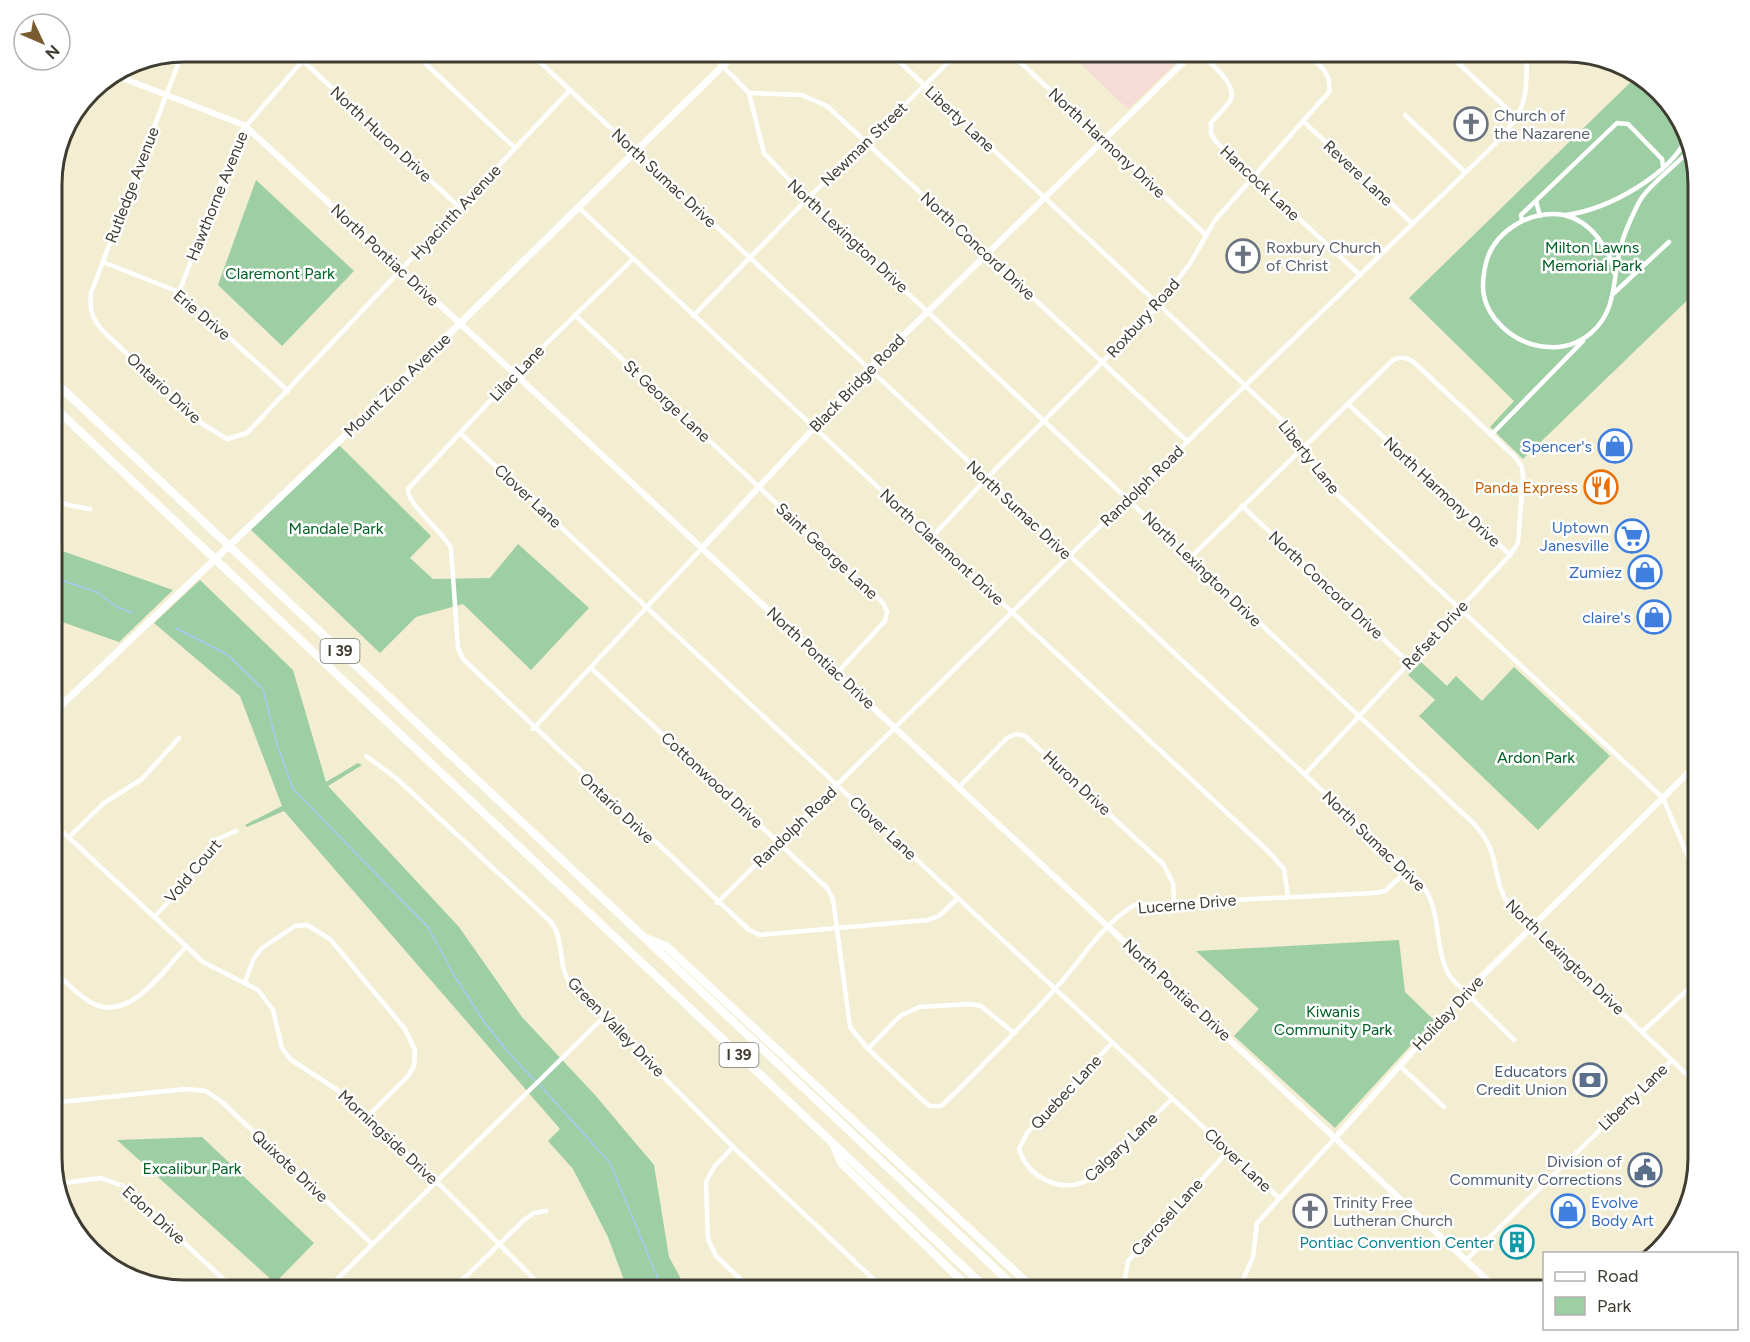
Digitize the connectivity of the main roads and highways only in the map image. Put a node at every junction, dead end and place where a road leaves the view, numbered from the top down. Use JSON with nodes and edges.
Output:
{"nodes":[{"id":1,"x":727,"y":62,"type":"edge"},
{"id":2,"x":62,"y":388,"type":"edge"},
{"id":3,"x":62,"y":414,"type":"edge"},
{"id":4,"x":62,"y":704,"type":"edge"},
{"id":5,"x":645,"y":938,"type":"junction"},
{"id":6,"x":833,"y":1143,"type":"junction"},
{"id":7,"x":961,"y":1280,"type":"edge"},
{"id":8,"x":977,"y":1280,"type":"edge"},
{"id":9,"x":1007,"y":1280,"type":"edge"},
{"id":10,"x":1024,"y":1280,"type":"edge"}],
"edges":[{"from":1,"to":4,"type":"main road","name":"Mount Zion Avenue"},
{"from":2,"to":5,"type":"highway","number":"I 39"},
{"from":3,"to":6,"type":"highway","number":"I 39"},
{"from":5,"to":9,"type":"highway","number":"I 39"},
{"from":5,"to":10,"type":"highway"},
{"from":6,"to":7,"type":"highway"},
{"from":6,"to":8,"type":"highway","number":"I 39"}]}
